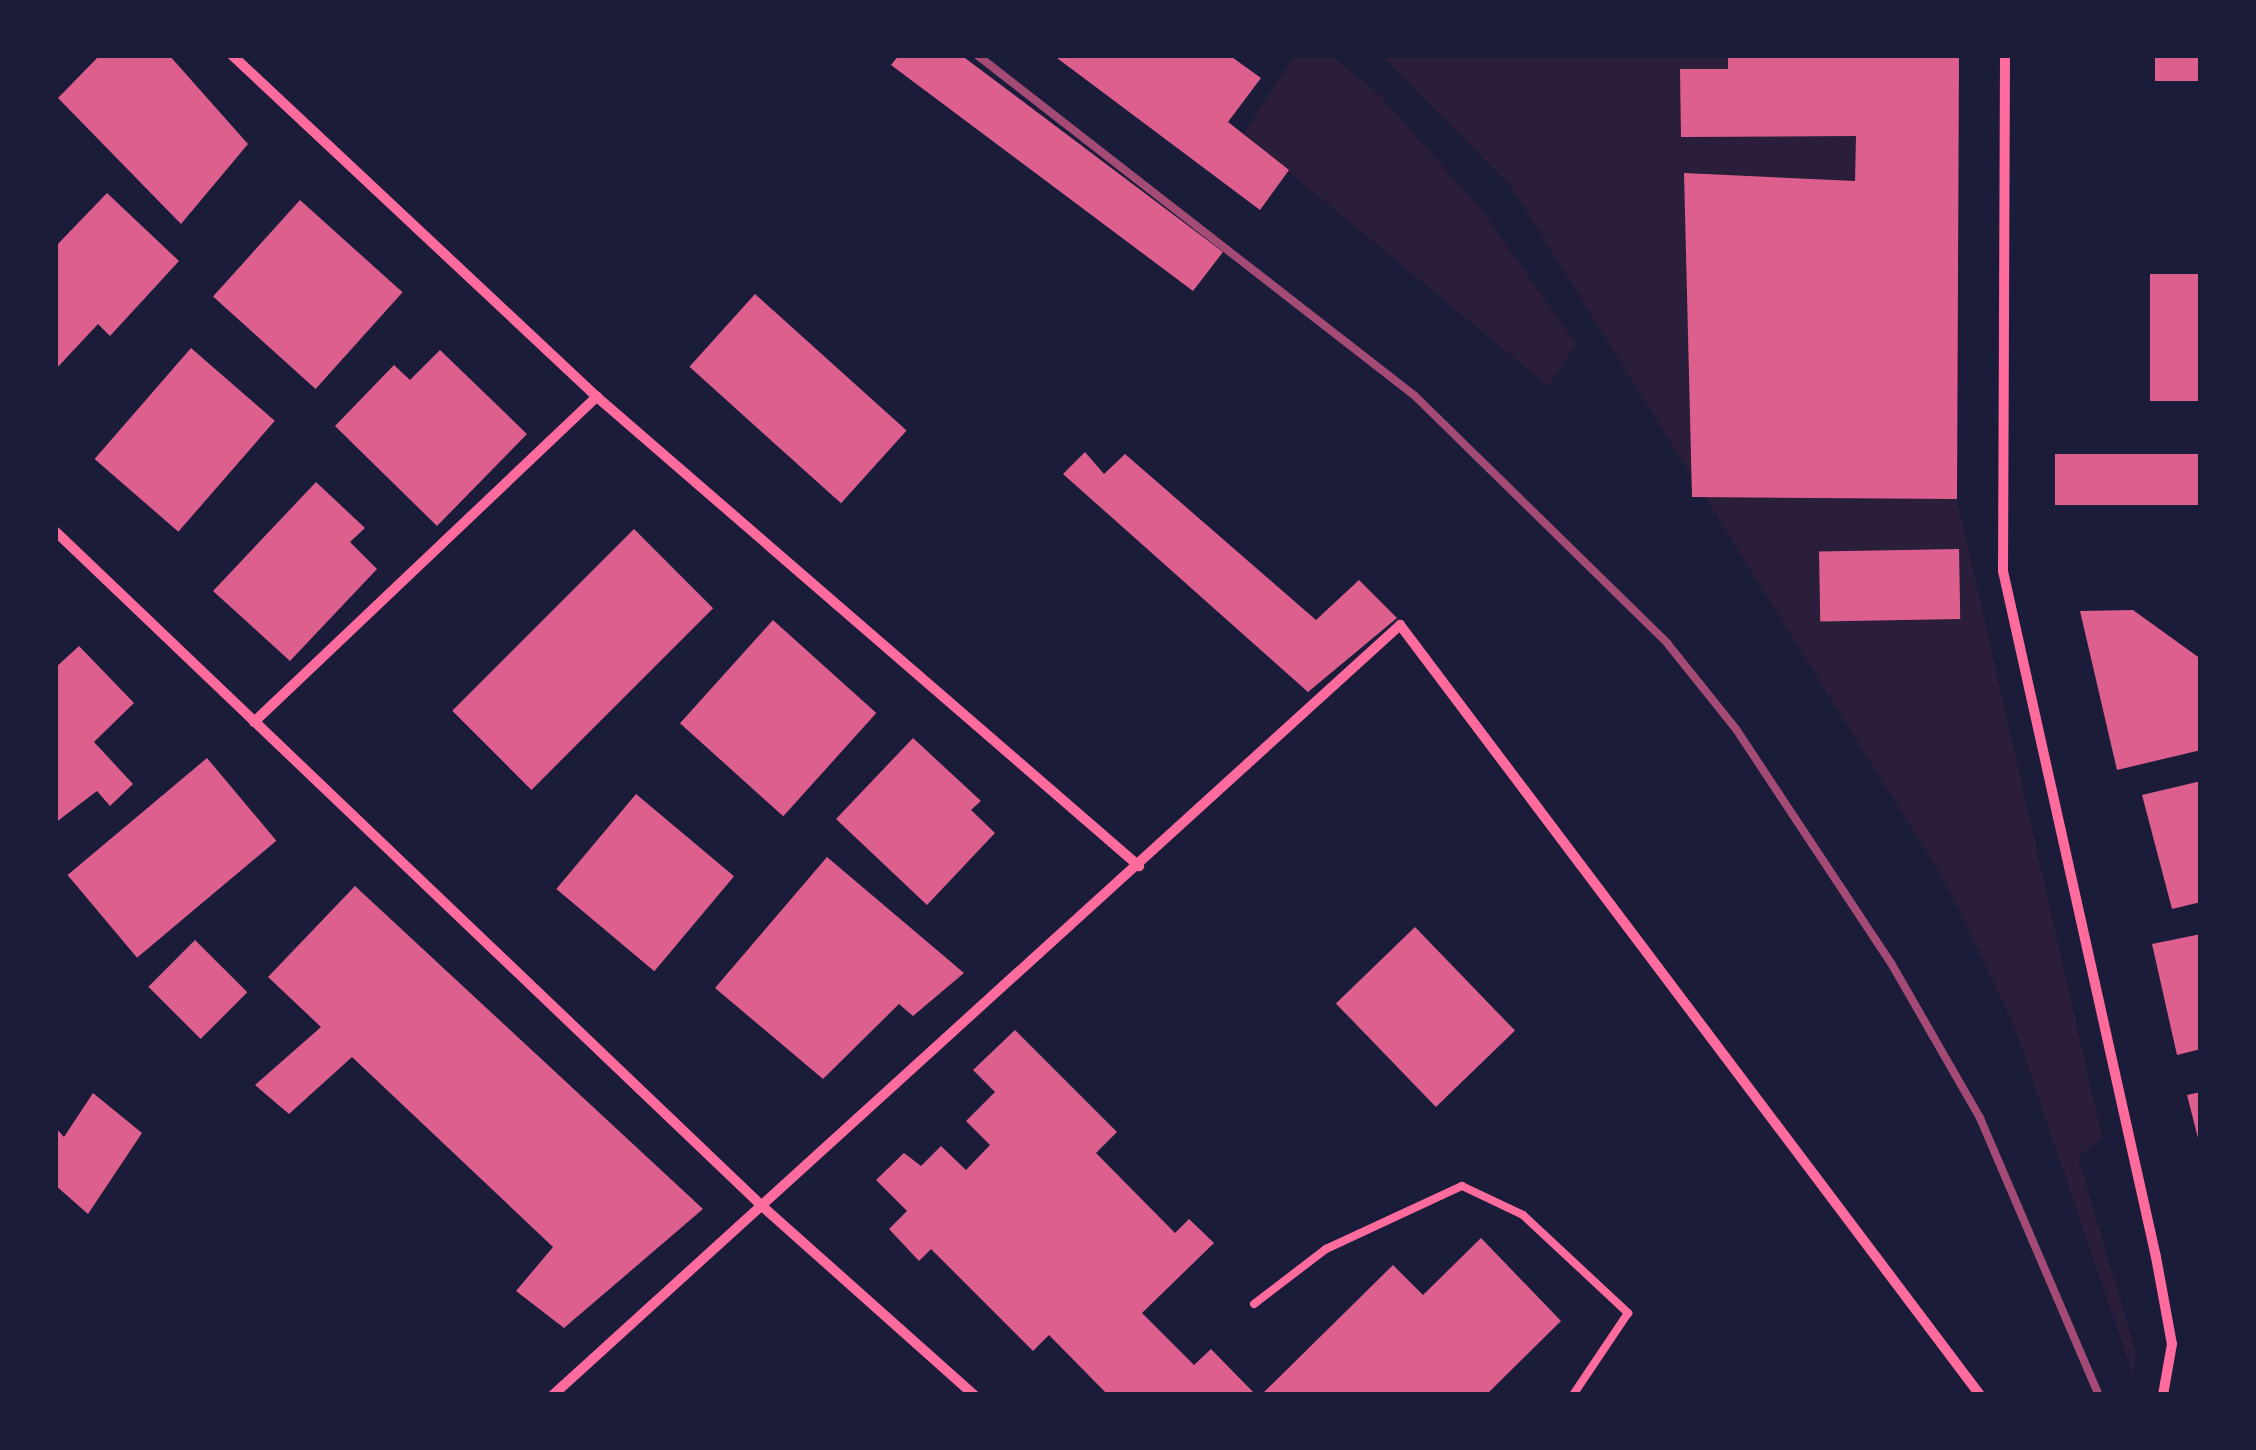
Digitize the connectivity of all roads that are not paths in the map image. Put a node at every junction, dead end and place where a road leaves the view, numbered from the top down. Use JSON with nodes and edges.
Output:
{"nodes":[{"id":1,"x":232,"y":55,"type":"edge"},
{"id":2,"x":2005,"y":55,"type":"edge"},
{"id":3,"x":597,"y":397,"type":"junction"},
{"id":4,"x":55,"y":532,"type":"edge"},
{"id":5,"x":254,"y":722,"type":"junction"},
{"id":6,"x":1139,"y":866,"type":"junction"},
{"id":7,"x":762,"y":1206,"type":"junction"},
{"id":8,"x":1254,"y":1304,"type":"dead end"},
{"id":9,"x":553,"y":1395,"type":"edge"},
{"id":10,"x":974,"y":1395,"type":"edge"},
{"id":11,"x":1573,"y":1395,"type":"edge"},
{"id":12,"x":1980,"y":1395,"type":"edge"},
{"id":13,"x":2163,"y":1395,"type":"edge"}],
"edges":[{"from":1,"to":3,"type":"street"},
{"from":2,"to":13,"type":"street"},
{"from":3,"to":5,"type":"street"},
{"from":3,"to":6,"type":"street"},
{"from":4,"to":5,"type":"street"},
{"from":5,"to":7,"type":"street"},
{"from":6,"to":7,"type":"street"},
{"from":6,"to":12,"type":"street"},
{"from":7,"to":9,"type":"street"},
{"from":7,"to":10,"type":"street"},
{"from":8,"to":11,"type":"lane"}]}
